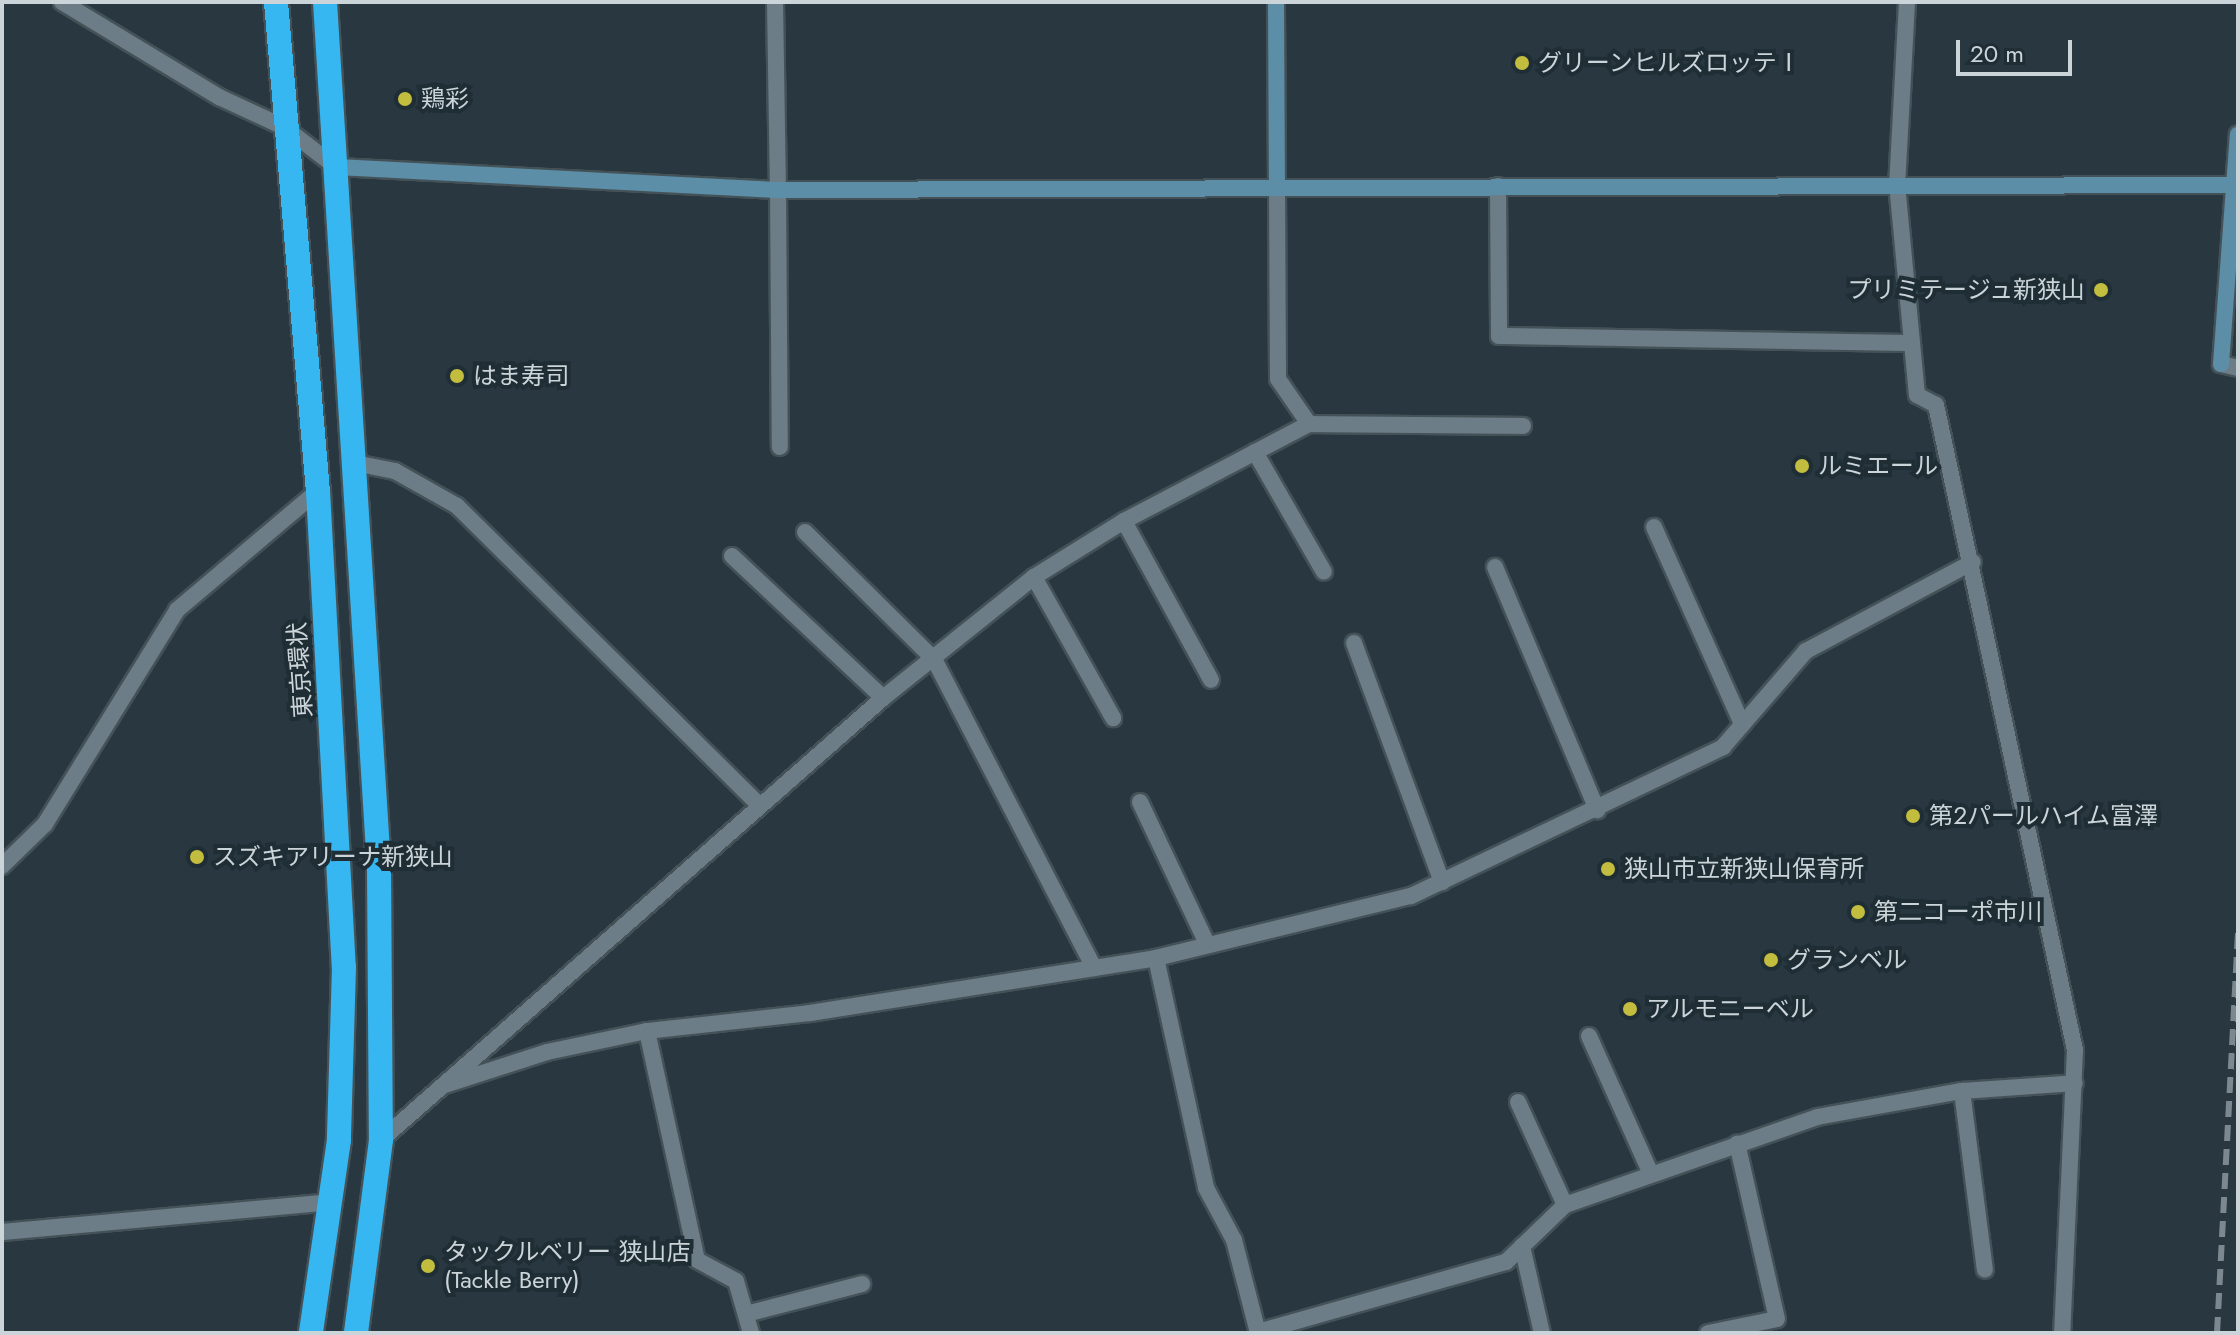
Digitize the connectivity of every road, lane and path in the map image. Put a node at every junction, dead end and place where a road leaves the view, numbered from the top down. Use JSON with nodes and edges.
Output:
{"nodes":[{"id":1,"x":62,"y":2,"type":"edge"},
{"id":2,"x":276,"y":2,"type":"edge"},
{"id":3,"x":325,"y":2,"type":"edge"},
{"id":4,"x":775,"y":2,"type":"edge"},
{"id":5,"x":1276,"y":2,"type":"edge"},
{"id":6,"x":1907,"y":2,"type":"edge"},
{"id":7,"x":284,"y":127,"type":"junction"},
{"id":8,"x":2238,"y":135,"type":"edge"},
{"id":9,"x":336,"y":167,"type":"junction"},
{"id":10,"x":1897,"y":184,"type":"junction"},
{"id":11,"x":2235,"y":185,"type":"junction"},
{"id":12,"x":1277,"y":186,"type":"junction"},
{"id":13,"x":1498,"y":186,"type":"junction"},
{"id":14,"x":778,"y":190,"type":"junction"},
{"id":15,"x":1912,"y":343,"type":"junction"},
{"id":16,"x":2238,"y":368,"type":"edge"},
{"id":17,"x":1309,"y":424,"type":"junction"},
{"id":18,"x":1523,"y":426,"type":"dead end"},
{"id":19,"x":780,"y":447,"type":"dead end"},
{"id":20,"x":1255,"y":452,"type":"junction"},
{"id":21,"x":355,"y":463,"type":"junction"},
{"id":22,"x":318,"y":491,"type":"junction"},
{"id":23,"x":1124,"y":521,"type":"junction"},
{"id":24,"x":1654,"y":527,"type":"dead end"},
{"id":25,"x":805,"y":532,"type":"dead end"},
{"id":26,"x":732,"y":556,"type":"dead end"},
{"id":27,"x":1973,"y":562,"type":"junction"},
{"id":28,"x":1495,"y":567,"type":"dead end"},
{"id":29,"x":1324,"y":572,"type":"dead end"},
{"id":30,"x":1034,"y":577,"type":"junction"},
{"id":31,"x":1354,"y":643,"type":"dead end"},
{"id":32,"x":934,"y":659,"type":"junction"},
{"id":33,"x":1211,"y":680,"type":"dead end"},
{"id":34,"x":883,"y":698,"type":"junction"},
{"id":35,"x":1113,"y":718,"type":"dead end"},
{"id":36,"x":1742,"y":724,"type":"junction"},
{"id":37,"x":1140,"y":802,"type":"dead end"},
{"id":38,"x":760,"y":806,"type":"junction"},
{"id":39,"x":1597,"y":810,"type":"junction"},
{"id":40,"x":2,"y":866,"type":"edge"},
{"id":41,"x":1442,"y":882,"type":"junction"},
{"id":42,"x":1207,"y":944,"type":"junction"},
{"id":43,"x":1156,"y":958,"type":"junction"},
{"id":44,"x":1094,"y":968,"type":"junction"},
{"id":45,"x":647,"y":1031,"type":"junction"},
{"id":46,"x":1589,"y":1036,"type":"dead end"},
{"id":47,"x":2075,"y":1083,"type":"junction"},
{"id":48,"x":445,"y":1085,"type":"junction"},
{"id":49,"x":1962,"y":1091,"type":"junction"},
{"id":50,"x":1518,"y":1102,"type":"dead end"},
{"id":51,"x":381,"y":1140,"type":"junction"},
{"id":52,"x":1737,"y":1143,"type":"junction"},
{"id":53,"x":1651,"y":1174,"type":"junction"},
{"id":54,"x":333,"y":1202,"type":"junction"},
{"id":55,"x":1565,"y":1205,"type":"junction"},
{"id":56,"x":2,"y":1232,"type":"edge"},
{"id":57,"x":1522,"y":1246,"type":"junction"},
{"id":58,"x":1985,"y":1270,"type":"dead end"},
{"id":59,"x":862,"y":1284,"type":"dead end"},
{"id":60,"x":746,"y":1314,"type":"junction"},
{"id":61,"x":1258,"y":1332,"type":"edge"},
{"id":62,"x":311,"y":1333,"type":"edge"},
{"id":63,"x":356,"y":1333,"type":"edge"},
{"id":64,"x":751,"y":1333,"type":"edge"},
{"id":65,"x":1542,"y":1333,"type":"edge"},
{"id":66,"x":1708,"y":1333,"type":"edge"},
{"id":67,"x":2062,"y":1333,"type":"edge"}],
"edges":[{"from":1,"to":7,"type":"street"},
{"from":2,"to":7,"type":"highway","name":"東京環状"},
{"from":3,"to":9,"type":"highway"},
{"from":4,"to":14,"type":"street"},
{"from":5,"to":12,"type":"street"},
{"from":6,"to":10,"type":"street"},
{"from":7,"to":9,"type":"street"},
{"from":7,"to":22,"type":"highway","name":"東京環状"},
{"from":8,"to":11,"type":"street"},
{"from":9,"to":14,"type":"street"},
{"from":9,"to":21,"type":"highway"},
{"from":10,"to":11,"type":"street"},
{"from":10,"to":13,"type":"street"},
{"from":10,"to":15,"type":"street"},
{"from":11,"to":16,"type":"street"},
{"from":12,"to":13,"type":"street"},
{"from":12,"to":14,"type":"street"},
{"from":12,"to":17,"type":"street"},
{"from":13,"to":15,"type":"street"},
{"from":14,"to":19,"type":"street"},
{"from":15,"to":27,"type":"street"},
{"from":17,"to":18,"type":"street"},
{"from":17,"to":20,"type":"street"},
{"from":20,"to":23,"type":"street"},
{"from":20,"to":29,"type":"street"},
{"from":21,"to":38,"type":"street"},
{"from":21,"to":51,"type":"highway"},
{"from":22,"to":40,"type":"street"},
{"from":22,"to":54,"type":"highway","name":"東京環状"},
{"from":23,"to":30,"type":"street"},
{"from":23,"to":33,"type":"street"},
{"from":24,"to":36,"type":"street"},
{"from":25,"to":32,"type":"street"},
{"from":26,"to":34,"type":"street"},
{"from":27,"to":36,"type":"street"},
{"from":27,"to":47,"type":"street"},
{"from":28,"to":39,"type":"street"},
{"from":30,"to":32,"type":"street"},
{"from":30,"to":35,"type":"street"},
{"from":31,"to":41,"type":"street"},
{"from":32,"to":34,"type":"street"},
{"from":32,"to":44,"type":"street"},
{"from":34,"to":38,"type":"street"},
{"from":36,"to":39,"type":"street"},
{"from":37,"to":42,"type":"street"},
{"from":38,"to":48,"type":"street"},
{"from":39,"to":41,"type":"street"},
{"from":41,"to":42,"type":"street"},
{"from":42,"to":43,"type":"street"},
{"from":43,"to":44,"type":"street"},
{"from":43,"to":61,"type":"street"},
{"from":44,"to":45,"type":"street"},
{"from":45,"to":48,"type":"street"},
{"from":45,"to":60,"type":"street"},
{"from":46,"to":53,"type":"street"},
{"from":47,"to":49,"type":"street"},
{"from":47,"to":67,"type":"street"},
{"from":48,"to":51,"type":"street"},
{"from":49,"to":52,"type":"street"},
{"from":49,"to":58,"type":"street"},
{"from":50,"to":55,"type":"street"},
{"from":51,"to":63,"type":"highway"},
{"from":52,"to":53,"type":"street"},
{"from":52,"to":66,"type":"street"},
{"from":53,"to":55,"type":"street"},
{"from":54,"to":56,"type":"street"},
{"from":54,"to":62,"type":"highway","name":"東京環状"},
{"from":55,"to":57,"type":"street"},
{"from":57,"to":61,"type":"street"},
{"from":57,"to":65,"type":"street"},
{"from":59,"to":60,"type":"street"},
{"from":60,"to":64,"type":"street"}]}
